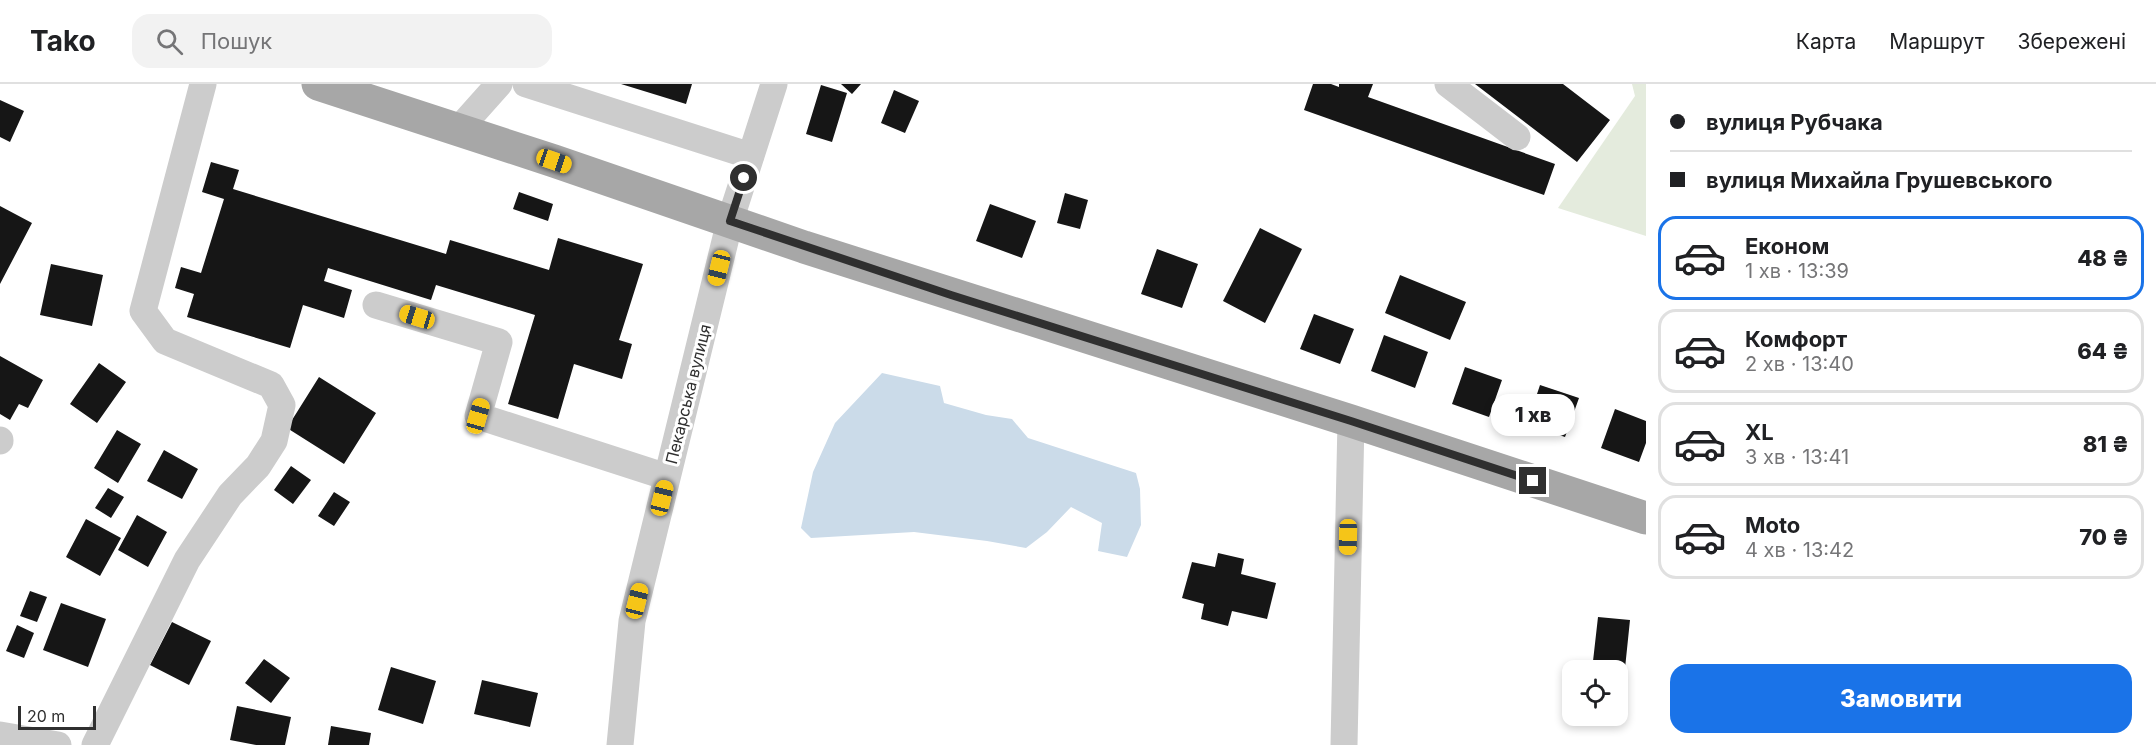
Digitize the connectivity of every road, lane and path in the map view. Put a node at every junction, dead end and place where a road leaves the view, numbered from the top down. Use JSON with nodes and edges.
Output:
{"nodes":[{"id":1,"x":203,"y":84,"type":"edge"},
{"id":2,"x":318,"y":84,"type":"edge"},
{"id":3,"x":499,"y":84,"type":"edge"},
{"id":4,"x":526,"y":84,"type":"edge"},
{"id":5,"x":774,"y":84,"type":"edge"},
{"id":6,"x":1448,"y":84,"type":"edge"},
{"id":7,"x":458,"y":130,"type":"junction"},
{"id":8,"x":1517,"y":136,"type":"dead end"},
{"id":9,"x":751,"y":156,"type":"junction"},
{"id":10,"x":730,"y":221,"type":"junction"},
{"id":11,"x":376,"y":304,"type":"dead end"},
{"id":12,"x":1351,"y":421,"type":"junction"},
{"id":13,"x":667,"y":477,"type":"junction"},
{"id":14,"x":1646,"y":518,"type":"edge"},
{"id":15,"x":0,"y":735,"type":"edge"},
{"id":16,"x":58,"y":745,"type":"edge"},
{"id":17,"x":95,"y":745,"type":"edge"},
{"id":18,"x":620,"y":745,"type":"edge"},
{"id":19,"x":1344,"y":745,"type":"edge"}],
"edges":[{"from":1,"to":17,"type":"street"},
{"from":2,"to":7,"type":"main road"},
{"from":3,"to":7,"type":"street"},
{"from":4,"to":9,"type":"street"},
{"from":5,"to":9,"type":"street","name":"Пекарська вулиця"},
{"from":6,"to":8,"type":"street"},
{"from":7,"to":10,"type":"main road"},
{"from":9,"to":10,"type":"street","name":"Пекарська вулиця"},
{"from":10,"to":12,"type":"main road"},
{"from":10,"to":13,"type":"street","name":"Пекарська вулиця"},
{"from":11,"to":13,"type":"street"},
{"from":12,"to":14,"type":"main road"},
{"from":12,"to":19,"type":"street"},
{"from":13,"to":18,"type":"street","name":"Пекарська вулиця"},
{"from":15,"to":16,"type":"street"}]}
